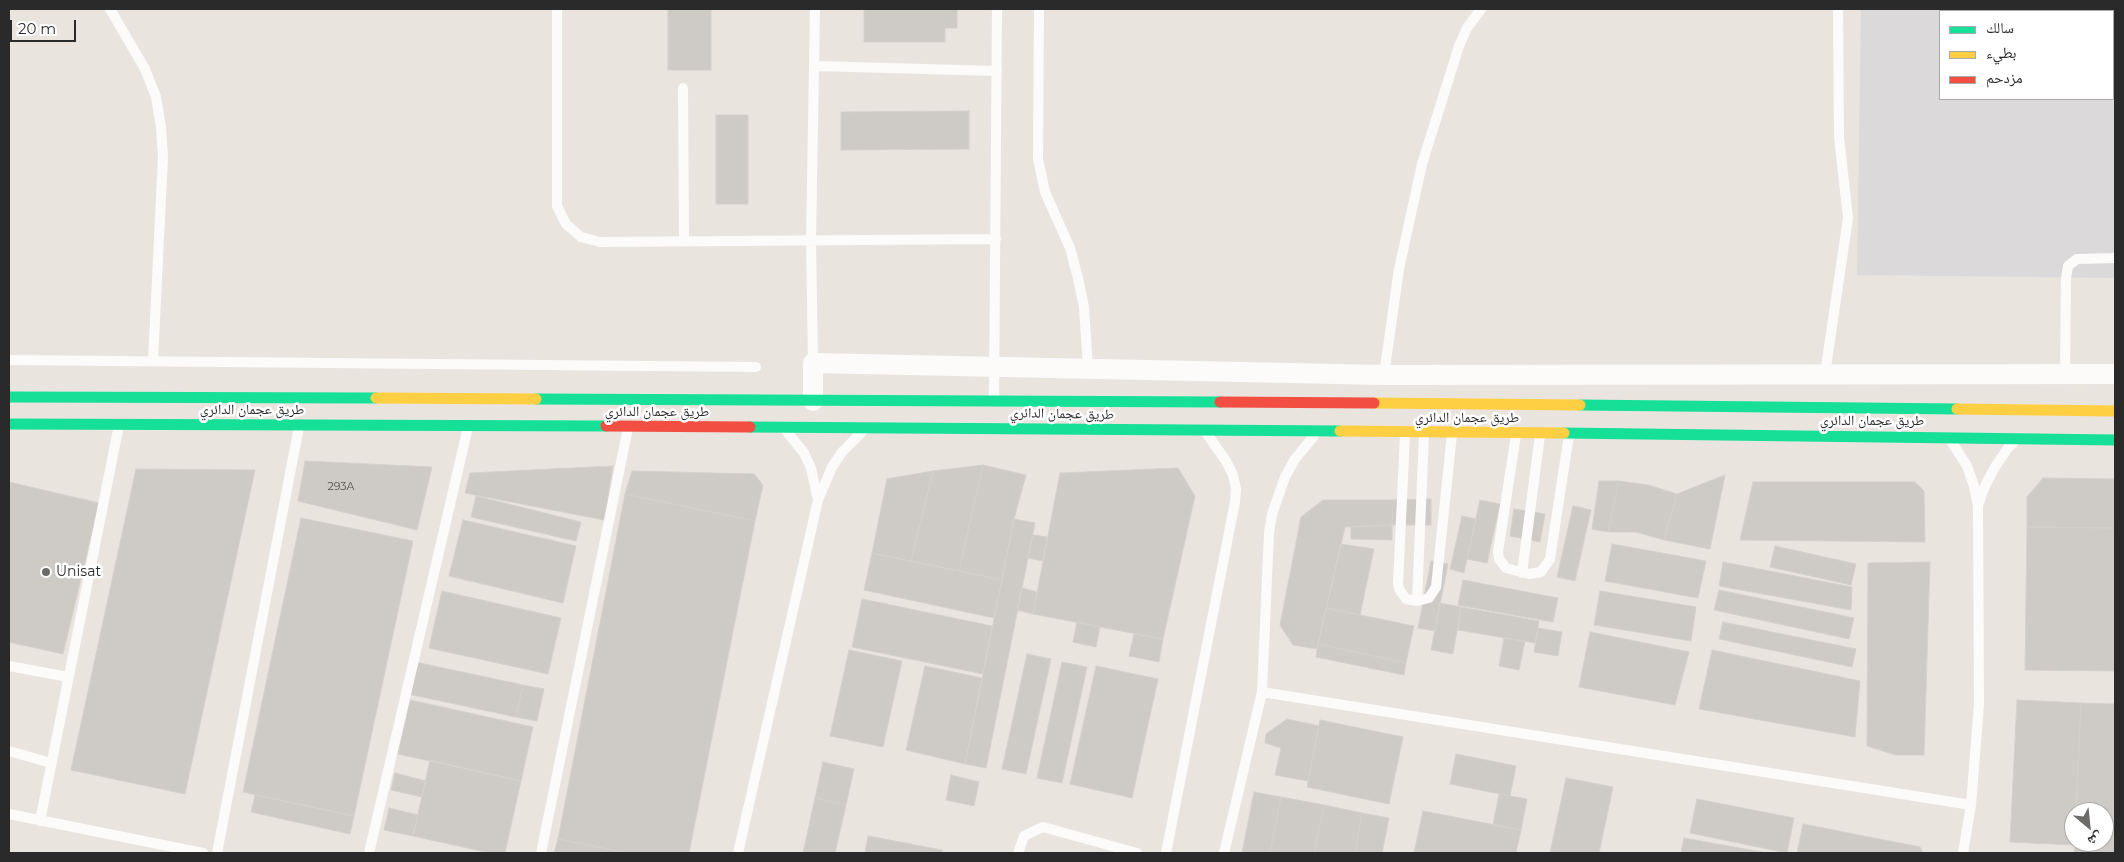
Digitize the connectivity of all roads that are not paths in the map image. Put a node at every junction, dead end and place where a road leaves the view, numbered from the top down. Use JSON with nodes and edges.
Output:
{"nodes":[{"id":1,"x":110,"y":9,"type":"edge"},
{"id":2,"x":557,"y":9,"type":"edge"},
{"id":3,"x":815,"y":9,"type":"edge"},
{"id":4,"x":997,"y":9,"type":"edge"},
{"id":5,"x":1039,"y":9,"type":"edge"},
{"id":6,"x":1482,"y":9,"type":"edge"},
{"id":7,"x":1838,"y":9,"type":"edge"},
{"id":8,"x":815,"y":66,"type":"junction"},
{"id":9,"x":997,"y":71,"type":"junction"},
{"id":10,"x":683,"y":88,"type":"dead end"},
{"id":11,"x":996,"y":239,"type":"junction"},
{"id":12,"x":811,"y":240,"type":"junction"},
{"id":13,"x":684,"y":241,"type":"junction"},
{"id":14,"x":2115,"y":258,"type":"edge"},
{"id":15,"x":9,"y":360,"type":"edge"},
{"id":16,"x":153,"y":361,"type":"junction"},
{"id":17,"x":813,"y":363,"type":"junction"},
{"id":18,"x":994,"y":366,"type":"junction"},
{"id":19,"x":756,"y":367,"type":"dead end"},
{"id":20,"x":1088,"y":368,"type":"junction"},
{"id":21,"x":2065,"y":373,"type":"junction"},
{"id":22,"x":1825,"y":374,"type":"junction"},
{"id":23,"x":2115,"y":374,"type":"edge"},
{"id":24,"x":1384,"y":375,"type":"junction"},
{"id":25,"x":9,"y":396,"type":"edge"},
{"id":26,"x":813,"y":401,"type":"junction"},
{"id":27,"x":994,"y":401,"type":"junction"},
{"id":28,"x":2115,"y":411,"type":"edge"},
{"id":29,"x":9,"y":424,"type":"edge"},
{"id":30,"x":119,"y":425,"type":"junction"},
{"id":31,"x":299,"y":425,"type":"junction"},
{"id":32,"x":468,"y":427,"type":"junction"},
{"id":33,"x":628,"y":427,"type":"junction"},
{"id":34,"x":868,"y":427,"type":"junction"},
{"id":35,"x":784,"y":428,"type":"junction"},
{"id":36,"x":1205,"y":431,"type":"junction"},
{"id":37,"x":1318,"y":432,"type":"junction"},
{"id":38,"x":1405,"y":432,"type":"junction"},
{"id":39,"x":1424,"y":433,"type":"junction"},
{"id":40,"x":1452,"y":433,"type":"junction"},
{"id":41,"x":1516,"y":434,"type":"junction"},
{"id":42,"x":1541,"y":434,"type":"junction"},
{"id":43,"x":1570,"y":434,"type":"junction"},
{"id":44,"x":1947,"y":437,"type":"junction"},
{"id":45,"x":2018,"y":439,"type":"junction"},
{"id":46,"x":2115,"y":440,"type":"edge"},
{"id":47,"x":818,"y":500,"type":"junction"},
{"id":48,"x":1978,"y":506,"type":"junction"},
{"id":49,"x":1522,"y":573,"type":"junction"},
{"id":50,"x":1417,"y":601,"type":"junction"},
{"id":51,"x":9,"y":666,"type":"edge"},
{"id":52,"x":68,"y":677,"type":"junction"},
{"id":53,"x":1262,"y":692,"type":"junction"},
{"id":54,"x":9,"y":751,"type":"edge"},
{"id":55,"x":51,"y":763,"type":"junction"},
{"id":56,"x":1971,"y":805,"type":"junction"},
{"id":57,"x":9,"y":814,"type":"edge"},
{"id":58,"x":40,"y":821,"type":"junction"},
{"id":59,"x":203,"y":853,"type":"edge"},
{"id":60,"x":217,"y":853,"type":"edge"},
{"id":61,"x":369,"y":853,"type":"edge"},
{"id":62,"x":540,"y":853,"type":"edge"},
{"id":63,"x":738,"y":853,"type":"edge"},
{"id":64,"x":1018,"y":853,"type":"edge"},
{"id":65,"x":1137,"y":853,"type":"edge"},
{"id":66,"x":1166,"y":853,"type":"edge"},
{"id":67,"x":1224,"y":853,"type":"edge"},
{"id":68,"x":1963,"y":853,"type":"edge"}],
"edges":[{"from":1,"to":16,"type":"lane"},
{"from":2,"to":13,"type":"lane"},
{"from":3,"to":8,"type":"lane"},
{"from":4,"to":9,"type":"lane"},
{"from":5,"to":20,"type":"lane"},
{"from":6,"to":24,"type":"lane"},
{"from":7,"to":22,"type":"lane"},
{"from":8,"to":9,"type":"lane"},
{"from":8,"to":12,"type":"lane"},
{"from":9,"to":11,"type":"lane"},
{"from":10,"to":13,"type":"lane"},
{"from":11,"to":12,"type":"lane"},
{"from":11,"to":18,"type":"lane"},
{"from":12,"to":13,"type":"lane"},
{"from":12,"to":17,"type":"lane"},
{"from":14,"to":21,"type":"lane"},
{"from":15,"to":16,"type":"lane"},
{"from":16,"to":19,"type":"lane"},
{"from":17,"to":18,"type":"street"},
{"from":17,"to":26,"type":"street"},
{"from":18,"to":20,"type":"street"},
{"from":18,"to":27,"type":"lane"},
{"from":20,"to":24,"type":"street"},
{"from":21,"to":22,"type":"street"},
{"from":21,"to":23,"type":"street"},
{"from":22,"to":24,"type":"street"},
{"from":25,"to":26,"type":"main road","name":"طريق عجمان الدائري"},
{"from":26,"to":27,"type":"main road","name":"طريق عجمان الدائري"},
{"from":27,"to":28,"type":"main road","name":"طريق عجمان الدائري"},
{"from":29,"to":30,"type":"main road","name":"طريق عجمان الدائري"},
{"from":30,"to":31,"type":"main road","name":"طريق عجمان الدائري"},
{"from":30,"to":52,"type":"lane"},
{"from":31,"to":32,"type":"main road","name":"طريق عجمان الدائري"},
{"from":31,"to":60,"type":"lane"},
{"from":32,"to":33,"type":"main road","name":"طريق عجمان الدائري"},
{"from":32,"to":61,"type":"lane"},
{"from":33,"to":35,"type":"main road","name":"طريق عجمان الدائري"},
{"from":33,"to":62,"type":"lane"},
{"from":34,"to":35,"type":"main road","name":"طريق عجمان الدائري"},
{"from":34,"to":36,"type":"main road","name":"طريق عجمان الدائري"},
{"from":34,"to":47,"type":"lane"},
{"from":35,"to":47,"type":"lane"},
{"from":36,"to":37,"type":"main road","name":"طريق عجمان الدائري"},
{"from":36,"to":66,"type":"lane"},
{"from":37,"to":38,"type":"main road","name":"طريق عجمان الدائري"},
{"from":37,"to":53,"type":"lane"},
{"from":38,"to":39,"type":"main road","name":"طريق عجمان الدائري"},
{"from":38,"to":50,"type":"lane"},
{"from":39,"to":40,"type":"main road","name":"طريق عجمان الدائري"},
{"from":39,"to":50,"type":"lane"},
{"from":40,"to":41,"type":"main road","name":"طريق عجمان الدائري"},
{"from":40,"to":50,"type":"lane"},
{"from":41,"to":42,"type":"main road","name":"طريق عجمان الدائري"},
{"from":41,"to":49,"type":"lane"},
{"from":42,"to":43,"type":"main road","name":"طريق عجمان الدائري"},
{"from":42,"to":49,"type":"lane"},
{"from":43,"to":44,"type":"main road","name":"طريق عجمان الدائري"},
{"from":43,"to":49,"type":"lane"},
{"from":44,"to":45,"type":"main road","name":"طريق عجمان الدائري"},
{"from":44,"to":48,"type":"lane"},
{"from":45,"to":46,"type":"main road","name":"طريق عجمان الدائري"},
{"from":45,"to":48,"type":"lane"},
{"from":47,"to":63,"type":"lane"},
{"from":48,"to":56,"type":"lane"},
{"from":51,"to":52,"type":"lane"},
{"from":52,"to":55,"type":"lane"},
{"from":53,"to":56,"type":"lane"},
{"from":53,"to":67,"type":"lane"},
{"from":54,"to":55,"type":"lane"},
{"from":55,"to":58,"type":"lane"},
{"from":56,"to":68,"type":"lane"},
{"from":57,"to":58,"type":"lane"},
{"from":58,"to":59,"type":"lane"},
{"from":64,"to":65,"type":"lane"}]}
